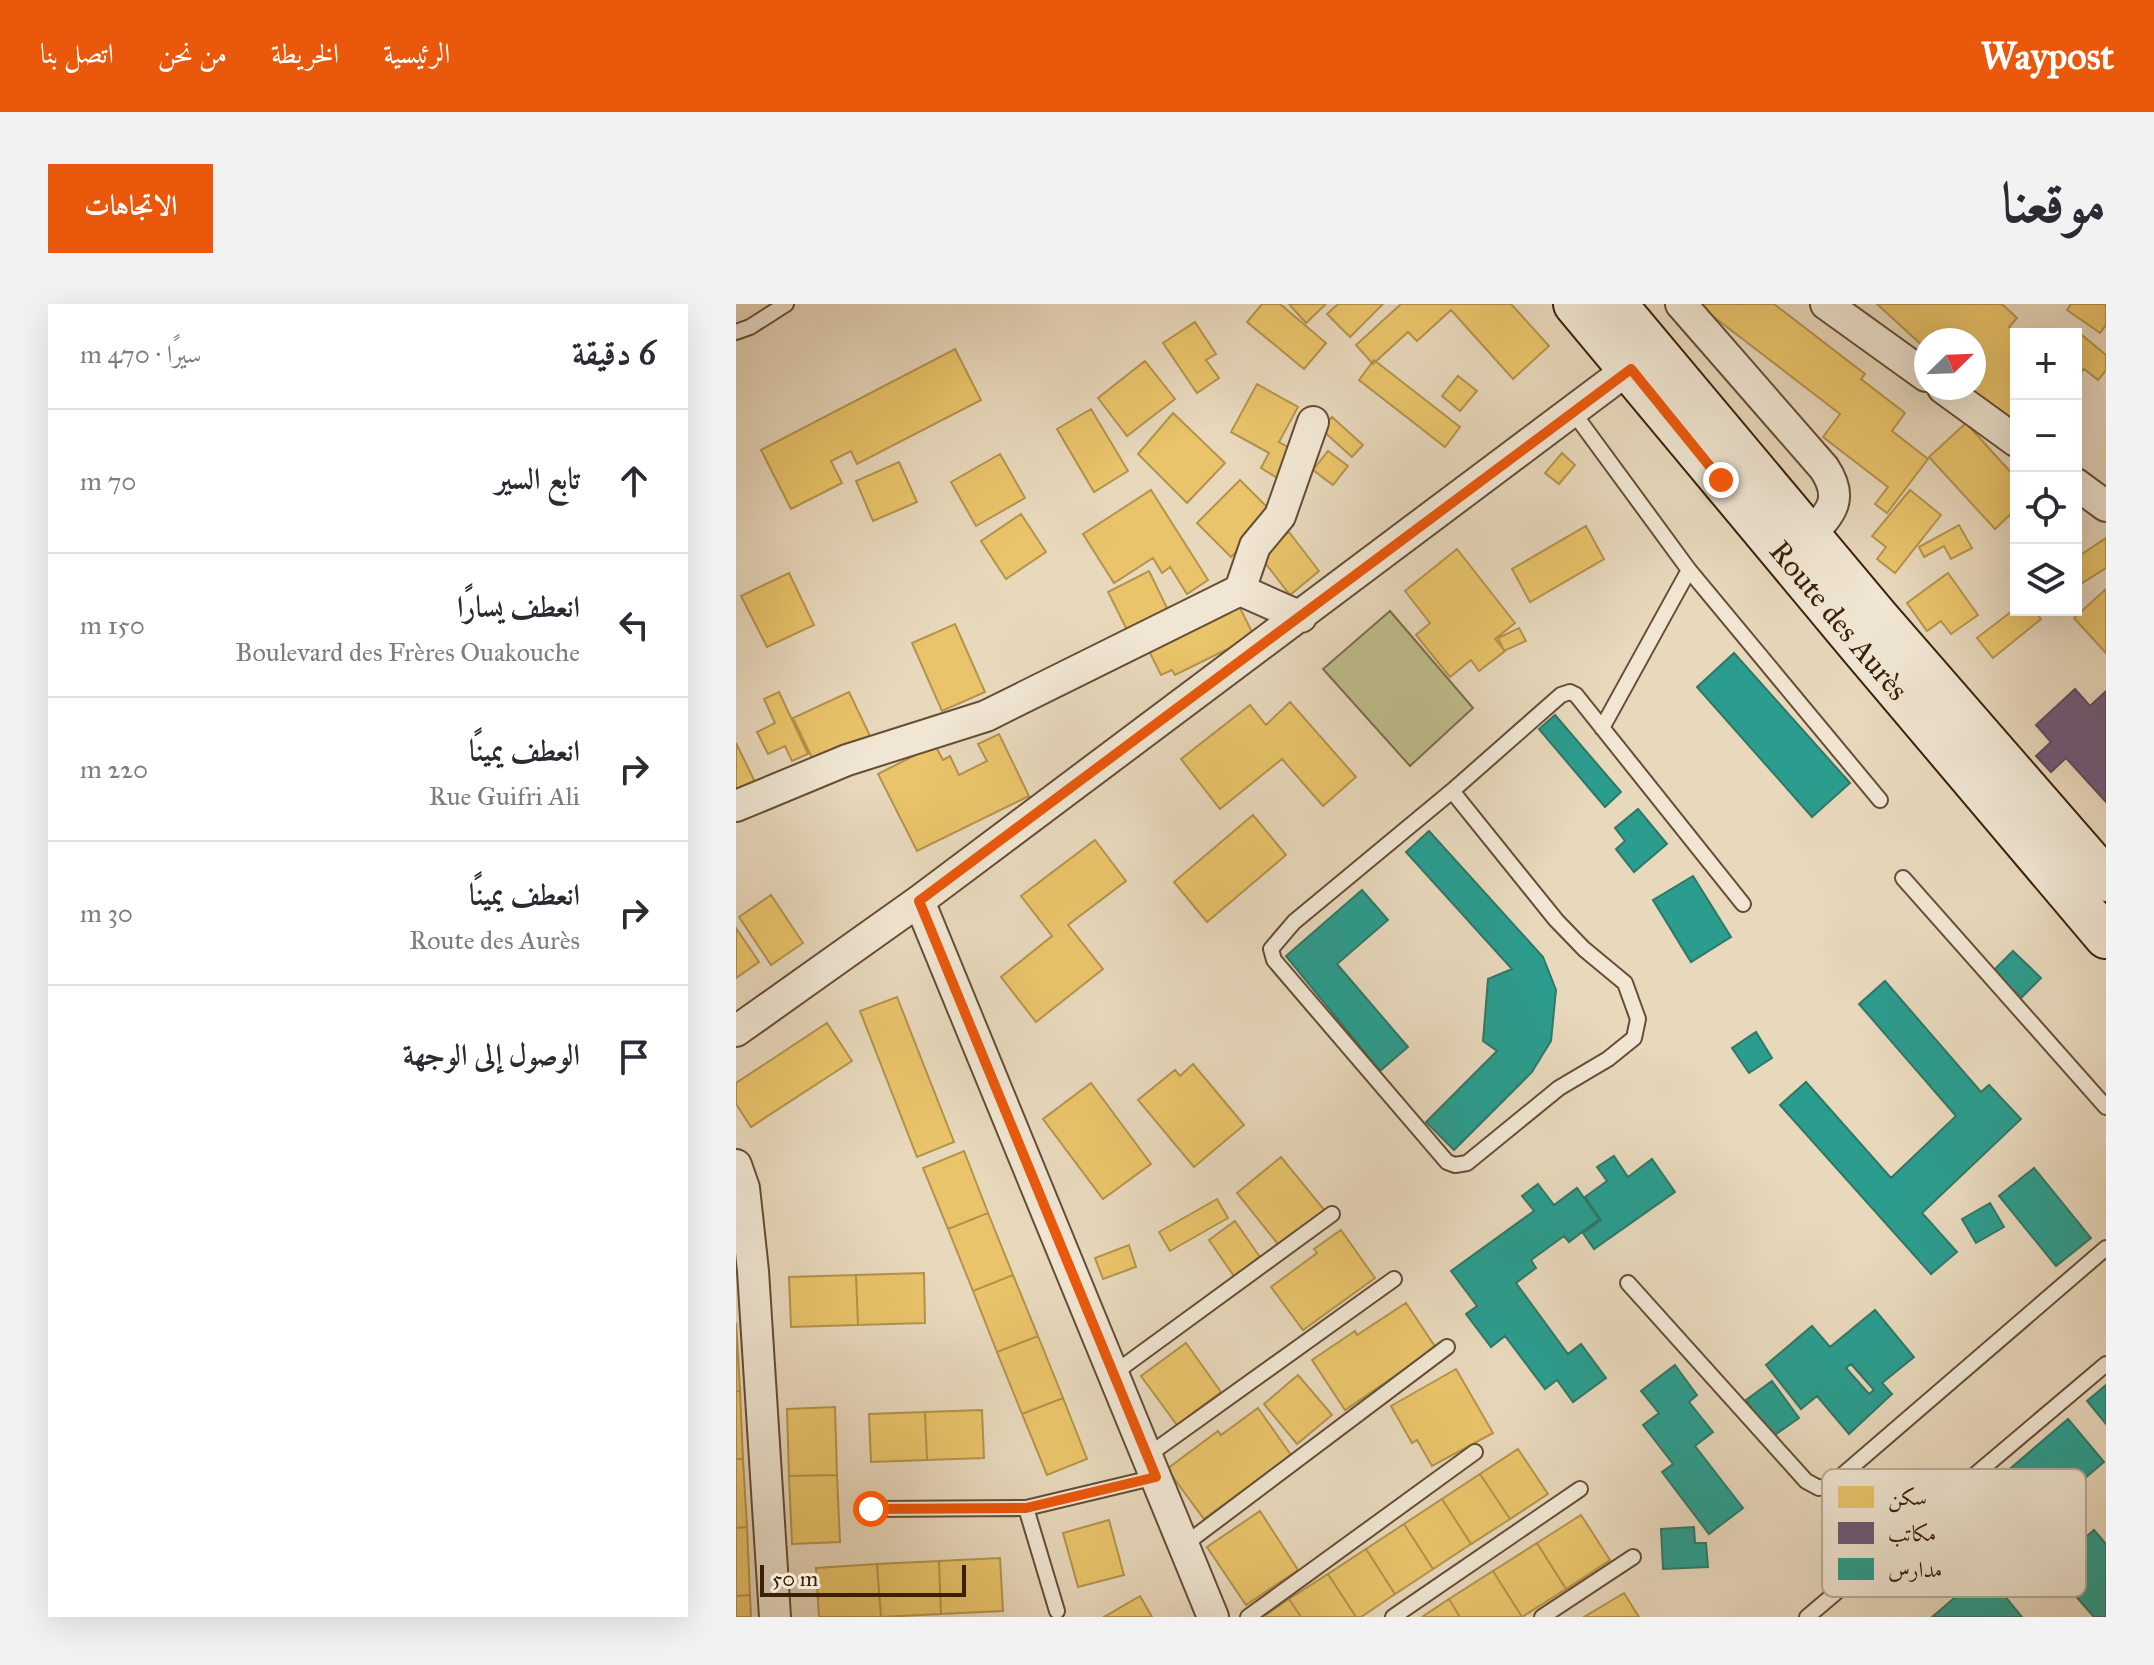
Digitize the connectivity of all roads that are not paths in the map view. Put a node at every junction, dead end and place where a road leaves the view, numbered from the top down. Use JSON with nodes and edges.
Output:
{"nodes":[{"id":1,"x":786,"y":304,"type":"edge"},
{"id":2,"x":1575,"y":304,"type":"edge"},
{"id":3,"x":1615,"y":304,"type":"edge"},
{"id":4,"x":1681,"y":304,"type":"edge"},
{"id":5,"x":1827,"y":304,"type":"edge"},
{"id":6,"x":736,"y":332,"type":"edge"},
{"id":7,"x":1642,"y":359,"type":"junction"},
{"id":8,"x":1914,"y":367,"type":"edge"},
{"id":9,"x":1960,"y":400,"type":"edge"},
{"id":10,"x":1573,"y":412,"type":"junction"},
{"id":11,"x":1313,"y":422,"type":"dead end"},
{"id":12,"x":2010,"y":437,"type":"edge"},
{"id":13,"x":1810,"y":535,"type":"junction"},
{"id":14,"x":1689,"y":570,"type":"junction"},
{"id":15,"x":1240,"y":590,"type":"junction"},
{"id":16,"x":1301,"y":617,"type":"junction"},
{"id":17,"x":1602,"y":728,"type":"junction"},
{"id":18,"x":1452,"y":791,"type":"junction"},
{"id":19,"x":1880,"y":800,"type":"dead end"},
{"id":20,"x":736,"y":806,"type":"edge"},
{"id":21,"x":1903,"y":878,"type":"dead end"},
{"id":22,"x":2106,"y":880,"type":"edge"},
{"id":23,"x":919,"y":901,"type":"junction"},
{"id":24,"x":1743,"y":904,"type":"dead end"},
{"id":25,"x":2106,"y":937,"type":"edge"},
{"id":26,"x":736,"y":1031,"type":"edge"},
{"id":27,"x":2106,"y":1107,"type":"edge"},
{"id":28,"x":736,"y":1165,"type":"edge"},
{"id":29,"x":1332,"y":1214,"type":"dead end"},
{"id":30,"x":2106,"y":1248,"type":"edge"},
{"id":31,"x":1394,"y":1279,"type":"dead end"},
{"id":32,"x":1628,"y":1283,"type":"dead end"},
{"id":33,"x":1447,"y":1347,"type":"dead end"},
{"id":34,"x":2106,"y":1364,"type":"edge"},
{"id":35,"x":1113,"y":1374,"type":"junction"},
{"id":36,"x":1475,"y":1452,"type":"dead end"},
{"id":37,"x":1151,"y":1467,"type":"junction"},
{"id":38,"x":1849,"y":1469,"type":"edge"},
{"id":39,"x":1982,"y":1469,"type":"edge"},
{"id":40,"x":1822,"y":1487,"type":"edge"},
{"id":41,"x":1580,"y":1489,"type":"dead end"},
{"id":42,"x":1026,"y":1508,"type":"junction"},
{"id":43,"x":871,"y":1509,"type":"dead end"},
{"id":44,"x":1184,"y":1545,"type":"junction"},
{"id":45,"x":1633,"y":1557,"type":"dead end"},
{"id":46,"x":1831,"y":1597,"type":"edge"},
{"id":47,"x":1057,"y":1611,"type":"dead end"},
{"id":48,"x":775,"y":1617,"type":"edge"},
{"id":49,"x":1213,"y":1617,"type":"edge"},
{"id":50,"x":1248,"y":1617,"type":"edge"},
{"id":51,"x":1393,"y":1617,"type":"edge"},
{"id":52,"x":1542,"y":1617,"type":"edge"},
{"id":53,"x":1807,"y":1617,"type":"edge"}],
"edges":[{"from":1,"to":6,"type":"lane"},
{"from":2,"to":7,"type":"street","name":"Route des Aurès"},
{"from":3,"to":7,"type":"street","name":"Route des Aurès"},
{"from":4,"to":13,"type":"street"},
{"from":5,"to":8,"type":"street"},
{"from":7,"to":10,"type":"street"},
{"from":7,"to":13,"type":"street","name":"Route des Aurès"},
{"from":7,"to":25,"type":"street","name":"Route des Aurès"},
{"from":9,"to":12,"type":"street"},
{"from":10,"to":14,"type":"lane"},
{"from":10,"to":16,"type":"street"},
{"from":11,"to":15,"type":"street"},
{"from":13,"to":22,"type":"street","name":"Route des Aurès"},
{"from":14,"to":17,"type":"lane"},
{"from":14,"to":19,"type":"lane"},
{"from":15,"to":16,"type":"street"},
{"from":15,"to":20,"type":"street"},
{"from":16,"to":23,"type":"street"},
{"from":17,"to":18,"type":"lane"},
{"from":17,"to":24,"type":"lane"},
{"from":18,"to":18,"type":"lane"},
{"from":21,"to":27,"type":"lane"},
{"from":23,"to":26,"type":"street"},
{"from":23,"to":35,"type":"street"},
{"from":28,"to":48,"type":"street"},
{"from":29,"to":35,"type":"lane"},
{"from":30,"to":38,"type":"lane"},
{"from":31,"to":37,"type":"lane"},
{"from":32,"to":40,"type":"lane"},
{"from":33,"to":44,"type":"lane"},
{"from":34,"to":39,"type":"lane"},
{"from":35,"to":37,"type":"street"},
{"from":36,"to":50,"type":"lane"},
{"from":37,"to":42,"type":"lane"},
{"from":37,"to":44,"type":"street"},
{"from":41,"to":51,"type":"lane"},
{"from":42,"to":43,"type":"lane"},
{"from":42,"to":47,"type":"lane"},
{"from":44,"to":49,"type":"street"},
{"from":45,"to":52,"type":"lane"},
{"from":46,"to":53,"type":"lane"}]}
